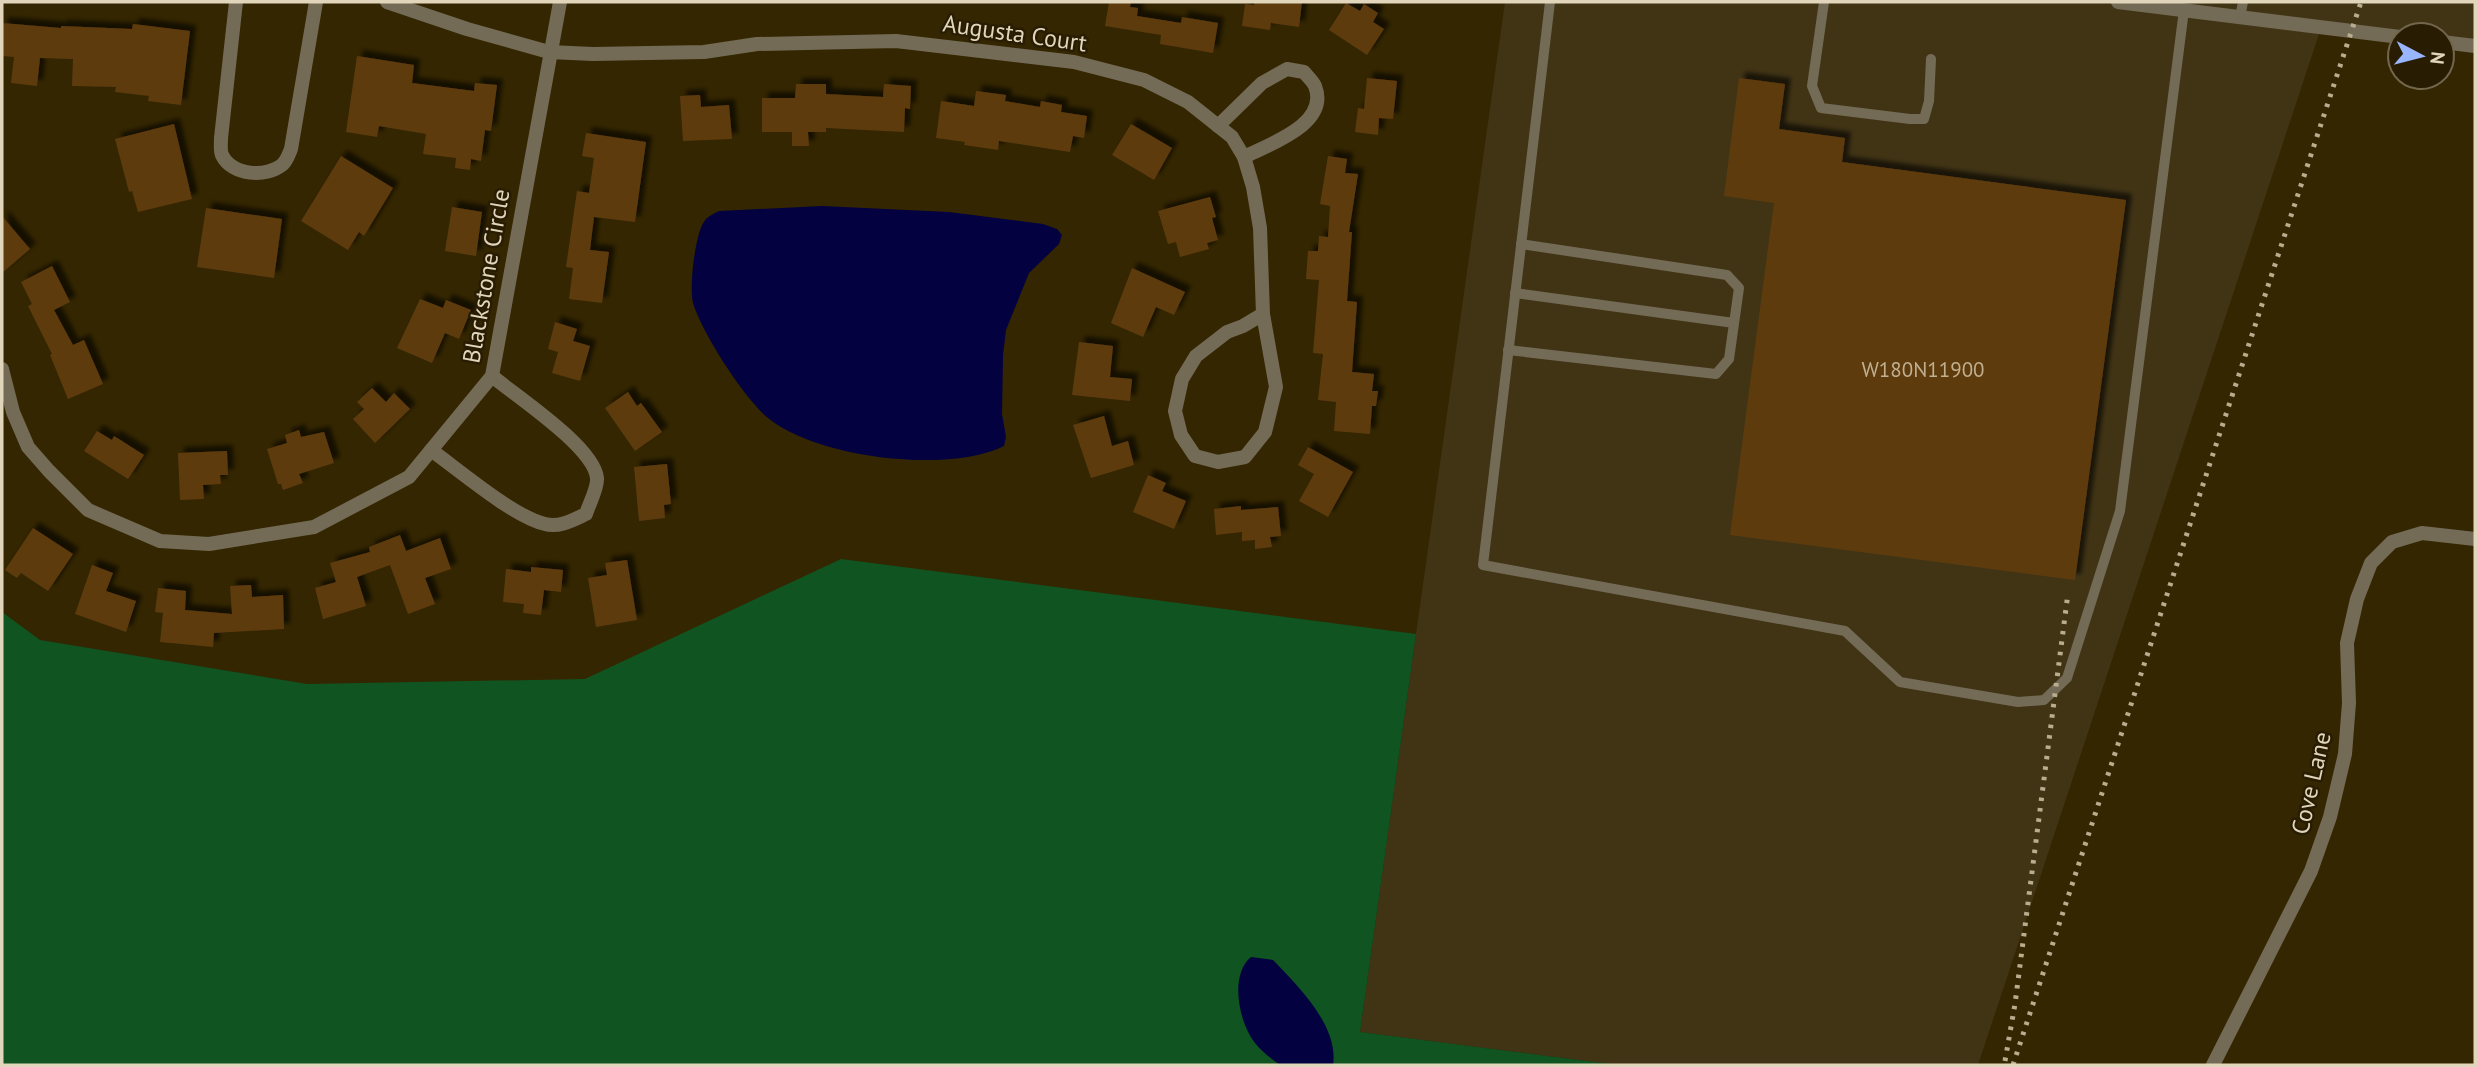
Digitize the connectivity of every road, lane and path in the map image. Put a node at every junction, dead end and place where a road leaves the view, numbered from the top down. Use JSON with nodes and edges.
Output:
{"nodes":[{"id":1,"x":236,"y":2,"type":"edge"},
{"id":2,"x":316,"y":2,"type":"edge"},
{"id":3,"x":387,"y":2,"type":"edge"},
{"id":4,"x":560,"y":2,"type":"edge"},
{"id":5,"x":1550,"y":2,"type":"edge"},
{"id":6,"x":1824,"y":2,"type":"edge"},
{"id":7,"x":2118,"y":2,"type":"edge"},
{"id":8,"x":2243,"y":2,"type":"edge"},
{"id":9,"x":2183,"y":10,"type":"junction"},
{"id":10,"x":2241,"y":17,"type":"junction"},
{"id":11,"x":2386,"y":35,"type":"edge"},
{"id":12,"x":2456,"y":44,"type":"edge"},
{"id":13,"x":2475,"y":46,"type":"edge"},
{"id":14,"x":550,"y":51,"type":"junction"},
{"id":15,"x":1931,"y":59,"type":"dead end"},
{"id":16,"x":1218,"y":126,"type":"junction"},
{"id":17,"x":1244,"y":157,"type":"junction"},
{"id":18,"x":1521,"y":244,"type":"junction"},
{"id":19,"x":1515,"y":293,"type":"junction"},
{"id":20,"x":1263,"y":314,"type":"junction"},
{"id":21,"x":1734,"y":323,"type":"junction"},
{"id":22,"x":1508,"y":350,"type":"junction"},
{"id":23,"x":2,"y":369,"type":"edge"},
{"id":24,"x":492,"y":376,"type":"junction"},
{"id":25,"x":431,"y":450,"type":"junction"},
{"id":26,"x":2475,"y":539,"type":"edge"},
{"id":27,"x":2213,"y":1065,"type":"edge"}],
"edges":[{"from":1,"to":2,"type":"street"},
{"from":3,"to":14,"type":"street"},
{"from":4,"to":14,"type":"street","name":"Blackstone Circle"},
{"from":5,"to":18,"type":"lane"},
{"from":6,"to":15,"type":"lane"},
{"from":7,"to":9,"type":"street"},
{"from":8,"to":10,"type":"lane"},
{"from":9,"to":10,"type":"street"},
{"from":9,"to":22,"type":"lane"},
{"from":10,"to":11,"type":"street"},
{"from":12,"to":13,"type":"street"},
{"from":14,"to":16,"type":"street","name":"Augusta Court"},
{"from":14,"to":24,"type":"street","name":"Blackstone Circle"},
{"from":16,"to":17,"type":"street","name":"Augusta Court"},
{"from":16,"to":17,"type":"street"},
{"from":17,"to":20,"type":"street","name":"Augusta Court"},
{"from":18,"to":19,"type":"lane"},
{"from":18,"to":21,"type":"lane"},
{"from":19,"to":21,"type":"lane"},
{"from":19,"to":22,"type":"lane"},
{"from":20,"to":20,"type":"street","name":"Augusta Court"},
{"from":21,"to":22,"type":"lane"},
{"from":23,"to":25,"type":"street","name":"Blackstone Circle"},
{"from":24,"to":25,"type":"street","name":"Blackstone Circle"},
{"from":24,"to":25,"type":"street"},
{"from":26,"to":27,"type":"street","name":"Cove Lane"}]}
